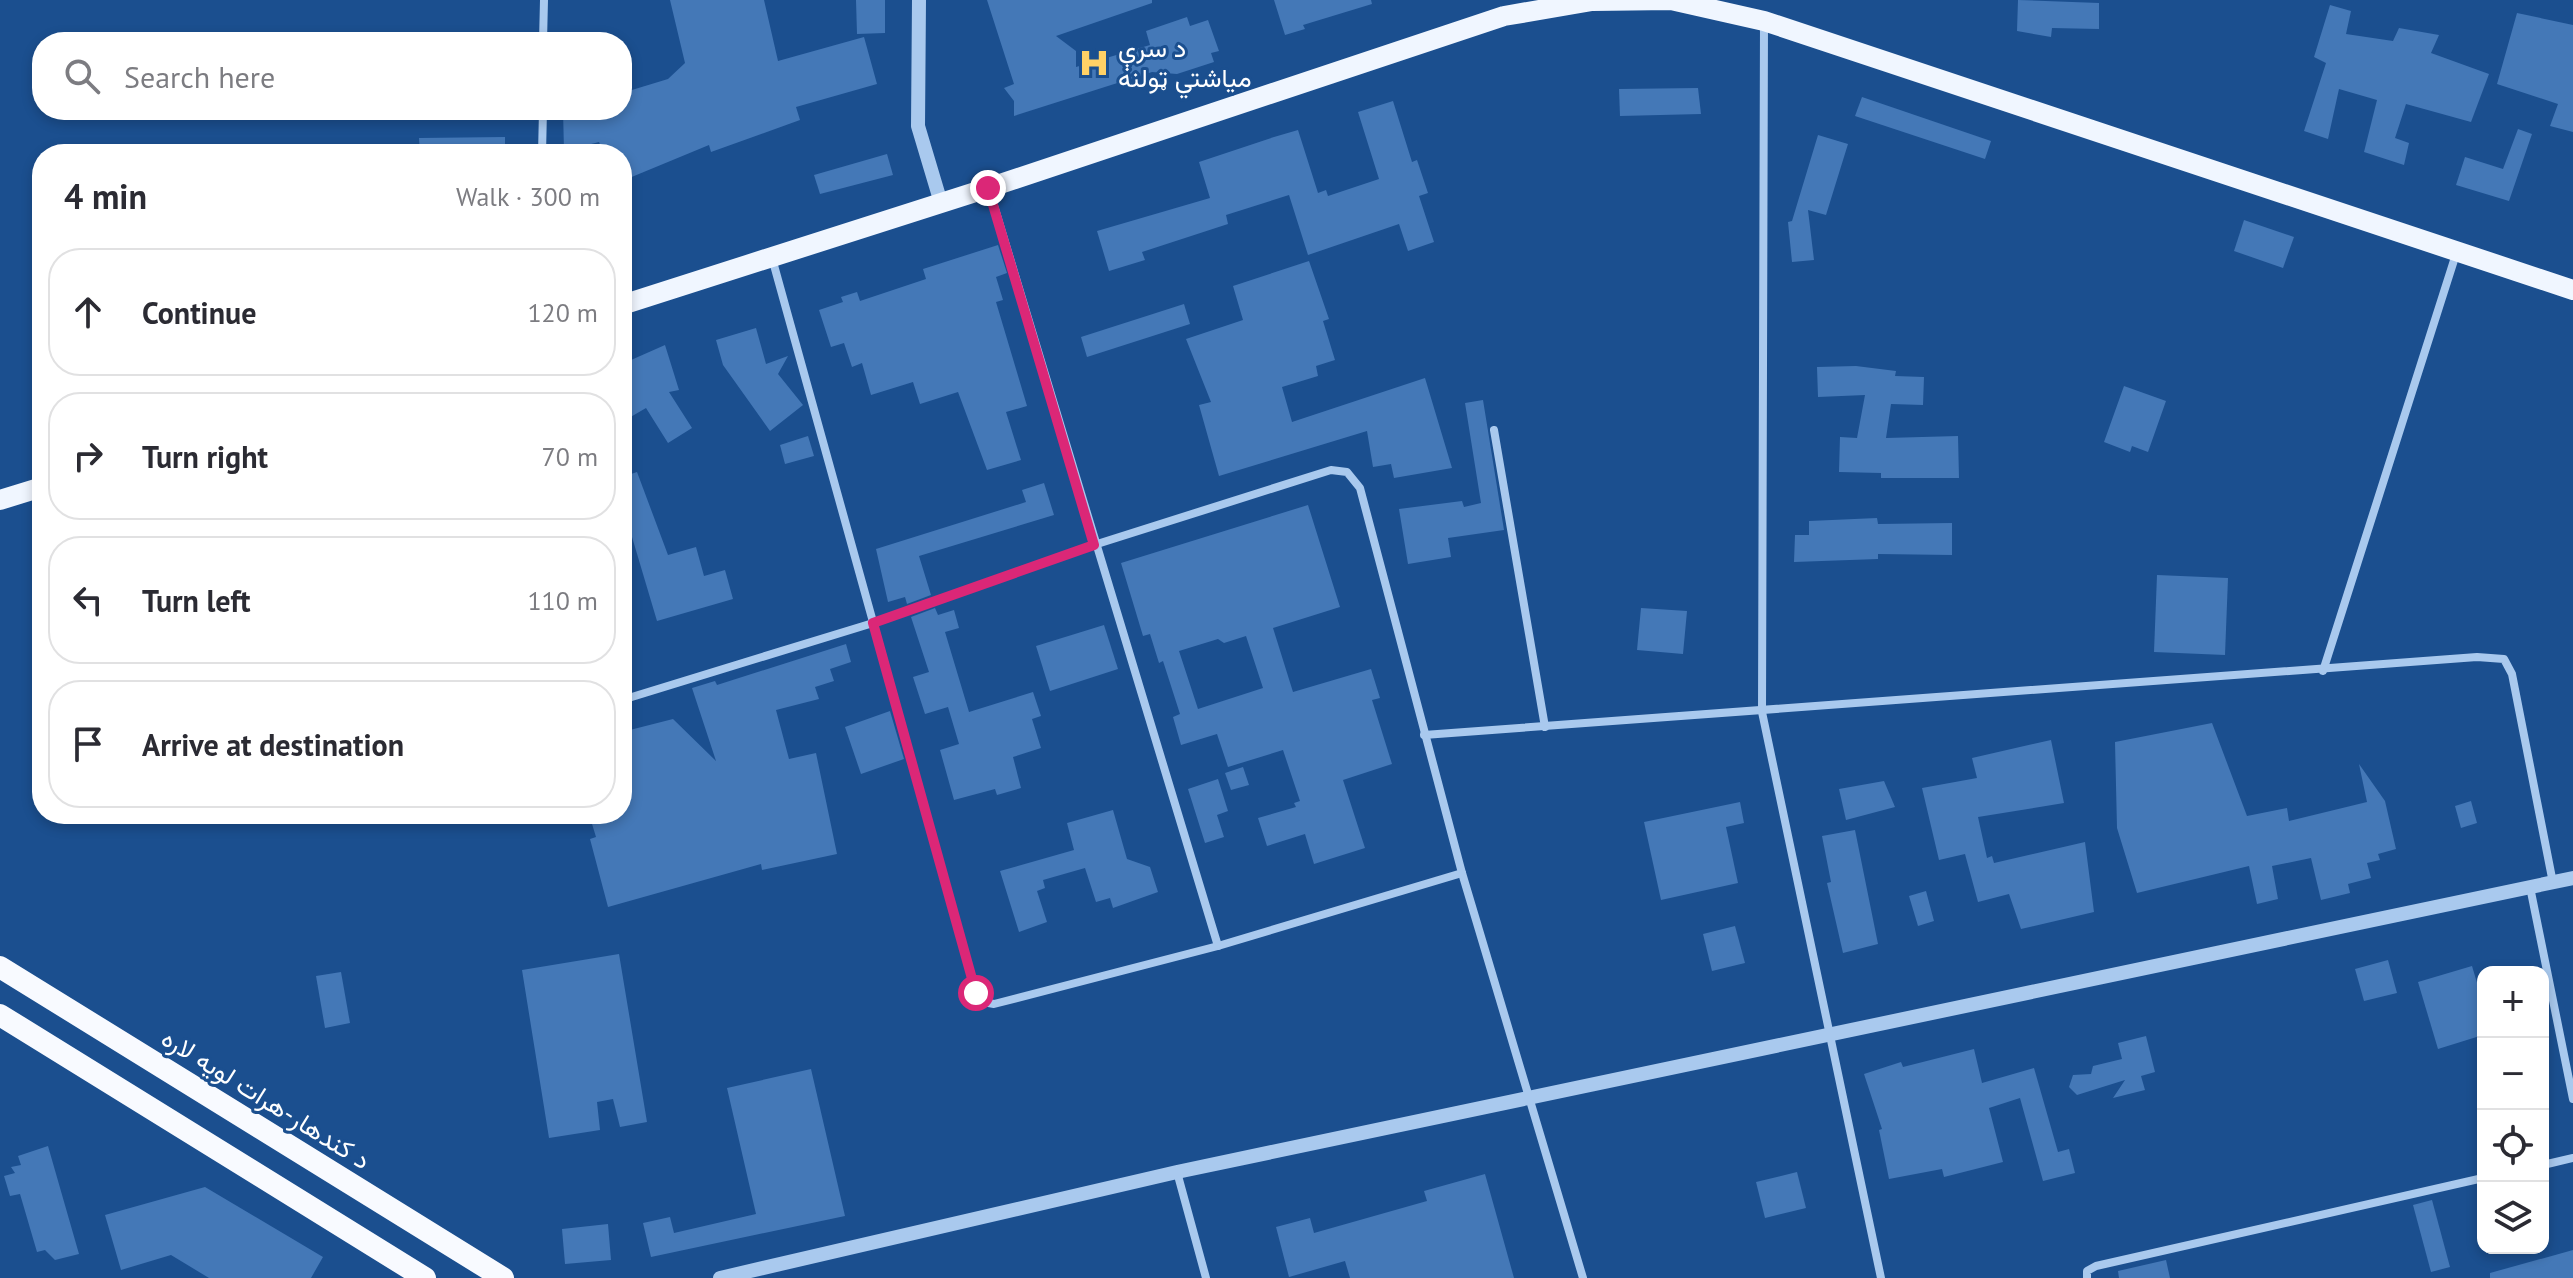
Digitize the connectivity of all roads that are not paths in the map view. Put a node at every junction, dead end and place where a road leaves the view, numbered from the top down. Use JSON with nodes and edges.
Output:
{"nodes":[{"id":1,"x":544,"y":0,"type":"edge"},
{"id":2,"x":919,"y":0,"type":"edge"},
{"id":3,"x":1764,"y":21,"type":"junction"},
{"id":4,"x":543,"y":32,"type":"edge"},
{"id":5,"x":543,"y":120,"type":"edge"},
{"id":6,"x":542,"y":144,"type":"edge"},
{"id":7,"x":988,"y":188,"type":"junction"},
{"id":8,"x":941,"y":203,"type":"junction"},
{"id":9,"x":2456,"y":253,"type":"junction"},
{"id":10,"x":772,"y":257,"type":"junction"},
{"id":11,"x":2573,"y":290,"type":"edge"},
{"id":12,"x":632,"y":302,"type":"edge"},
{"id":13,"x":1494,"y":430,"type":"dead end"},
{"id":14,"x":32,"y":490,"type":"edge"},
{"id":15,"x":0,"y":500,"type":"edge"},
{"id":16,"x":1094,"y":545,"type":"junction"},
{"id":17,"x":873,"y":623,"type":"junction"},
{"id":18,"x":2323,"y":671,"type":"junction"},
{"id":19,"x":632,"y":697,"type":"edge"},
{"id":20,"x":1762,"y":712,"type":"junction"},
{"id":21,"x":1545,"y":727,"type":"junction"},
{"id":22,"x":1424,"y":735,"type":"junction"},
{"id":23,"x":1462,"y":873,"type":"junction"},
{"id":24,"x":2573,"y":878,"type":"edge"},
{"id":25,"x":2553,"y":883,"type":"junction"},
{"id":26,"x":2530,"y":887,"type":"junction"},
{"id":27,"x":1218,"y":946,"type":"junction"},
{"id":28,"x":0,"y":967,"type":"edge"},
{"id":29,"x":0,"y":1015,"type":"edge"},
{"id":30,"x":1827,"y":1033,"type":"junction"},
{"id":31,"x":1529,"y":1097,"type":"junction"},
{"id":32,"x":2573,"y":1099,"type":"edge"},
{"id":33,"x":2573,"y":1158,"type":"edge"},
{"id":34,"x":2549,"y":1164,"type":"edge"},
{"id":35,"x":1177,"y":1172,"type":"junction"},
{"id":36,"x":2477,"y":1179,"type":"edge"},
{"id":37,"x":425,"y":1278,"type":"edge"},
{"id":38,"x":503,"y":1278,"type":"edge"},
{"id":39,"x":720,"y":1278,"type":"edge"},
{"id":40,"x":1206,"y":1278,"type":"edge"},
{"id":41,"x":1583,"y":1278,"type":"edge"},
{"id":42,"x":1881,"y":1278,"type":"edge"},
{"id":43,"x":2087,"y":1278,"type":"edge"}],
"edges":[{"from":1,"to":4,"type":"street"},
{"from":2,"to":8,"type":"street"},
{"from":3,"to":7,"type":"main road"},
{"from":3,"to":9,"type":"main road"},
{"from":3,"to":20,"type":"street"},
{"from":5,"to":6,"type":"street"},
{"from":7,"to":8,"type":"main road"},
{"from":7,"to":16,"type":"street"},
{"from":8,"to":10,"type":"main road"},
{"from":9,"to":11,"type":"main road"},
{"from":9,"to":18,"type":"street"},
{"from":10,"to":12,"type":"main road"},
{"from":10,"to":17,"type":"street"},
{"from":13,"to":21,"type":"street"},
{"from":14,"to":15,"type":"main road"},
{"from":16,"to":17,"type":"street"},
{"from":16,"to":22,"type":"street"},
{"from":16,"to":27,"type":"street"},
{"from":17,"to":19,"type":"street"},
{"from":17,"to":27,"type":"street"},
{"from":18,"to":20,"type":"street"},
{"from":18,"to":25,"type":"street"},
{"from":20,"to":21,"type":"street"},
{"from":20,"to":30,"type":"street"},
{"from":21,"to":22,"type":"street"},
{"from":22,"to":23,"type":"street"},
{"from":23,"to":27,"type":"street"},
{"from":23,"to":31,"type":"street"},
{"from":24,"to":25,"type":"street"},
{"from":25,"to":26,"type":"street"},
{"from":26,"to":30,"type":"street"},
{"from":26,"to":32,"type":"street"},
{"from":28,"to":38,"type":"highway","name":"د کندهار-هرات لويه لاره"},
{"from":29,"to":37,"type":"highway"},
{"from":30,"to":31,"type":"street"},
{"from":30,"to":42,"type":"street"},
{"from":31,"to":35,"type":"street"},
{"from":31,"to":41,"type":"street"},
{"from":33,"to":34,"type":"street"},
{"from":35,"to":39,"type":"street"},
{"from":35,"to":40,"type":"street"},
{"from":36,"to":43,"type":"street"}]}
